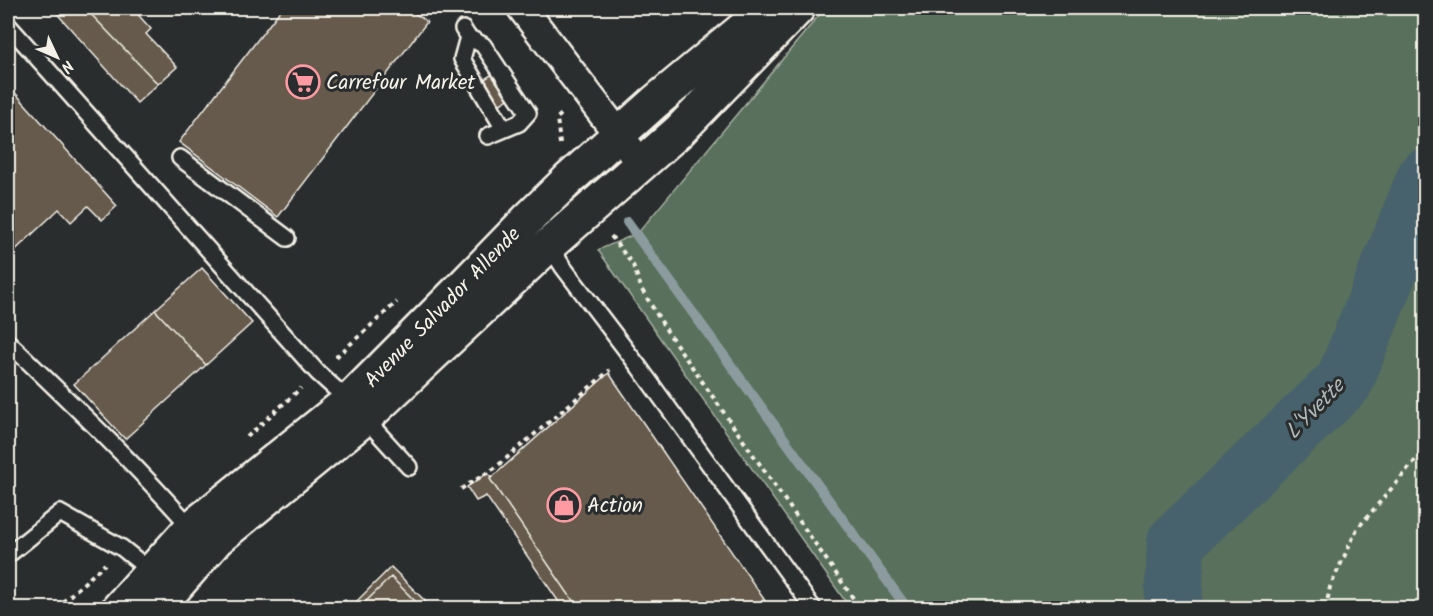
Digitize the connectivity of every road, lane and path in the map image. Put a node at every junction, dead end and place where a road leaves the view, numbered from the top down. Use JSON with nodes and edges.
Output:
{"nodes":[{"id":1,"x":522,"y":8,"type":"edge"},
{"id":2,"x":768,"y":8,"type":"edge"},
{"id":3,"x":798,"y":8,"type":"edge"},
{"id":4,"x":8,"y":25,"type":"edge"},
{"id":5,"x":504,"y":129,"type":"junction"},
{"id":6,"x":619,"y":135,"type":"junction"},
{"id":7,"x":488,"y":136,"type":"dead end"},
{"id":8,"x":180,"y":158,"type":"dead end"},
{"id":9,"x":641,"y":164,"type":"junction"},
{"id":10,"x":609,"y":233,"type":"dead end"},
{"id":11,"x":287,"y":238,"type":"dead end"},
{"id":12,"x":549,"y":245,"type":"junction"},
{"id":13,"x":617,"y":338,"type":"junction"},
{"id":14,"x":8,"y":342,"type":"edge"},
{"id":15,"x":357,"y":410,"type":"junction"},
{"id":16,"x":1425,"y":448,"type":"edge"},
{"id":17,"x":409,"y":467,"type":"dead end"},
{"id":18,"x":461,"y":489,"type":"dead end"},
{"id":19,"x":200,"y":538,"type":"junction"},
{"id":20,"x":8,"y":555,"type":"edge"},
{"id":21,"x":158,"y":592,"type":"edge"},
{"id":22,"x":119,"y":609,"type":"edge"},
{"id":23,"x":813,"y":609,"type":"edge"},
{"id":24,"x":860,"y":609,"type":"edge"},
{"id":25,"x":1326,"y":609,"type":"edge"}],
"edges":[{"from":1,"to":6,"type":"street"},
{"from":2,"to":6,"type":"main road","name":"Avenue Salvador Allende"},
{"from":3,"to":9,"type":"main road"},
{"from":4,"to":15,"type":"lane"},
{"from":5,"to":5,"type":"lane"},
{"from":5,"to":7,"type":"lane"},
{"from":6,"to":9,"type":"street"},
{"from":6,"to":15,"type":"main road","name":"Avenue Salvador Allende"},
{"from":8,"to":11,"type":"lane"},
{"from":9,"to":12,"type":"main road"},
{"from":10,"to":24,"type":"path"},
{"from":12,"to":13,"type":"lane"},
{"from":12,"to":15,"type":"main road"},
{"from":13,"to":18,"type":"path"},
{"from":13,"to":23,"type":"lane"},
{"from":14,"to":19,"type":"lane"},
{"from":15,"to":17,"type":"lane"},
{"from":15,"to":19,"type":"main road","name":"Avenue Salvador Allende"},
{"from":16,"to":25,"type":"path"},
{"from":19,"to":21,"type":"main road","name":"Avenue Salvador Allende"},
{"from":20,"to":21,"type":"lane"},
{"from":21,"to":22,"type":"main road","name":"Avenue Salvador Allende"}]}
